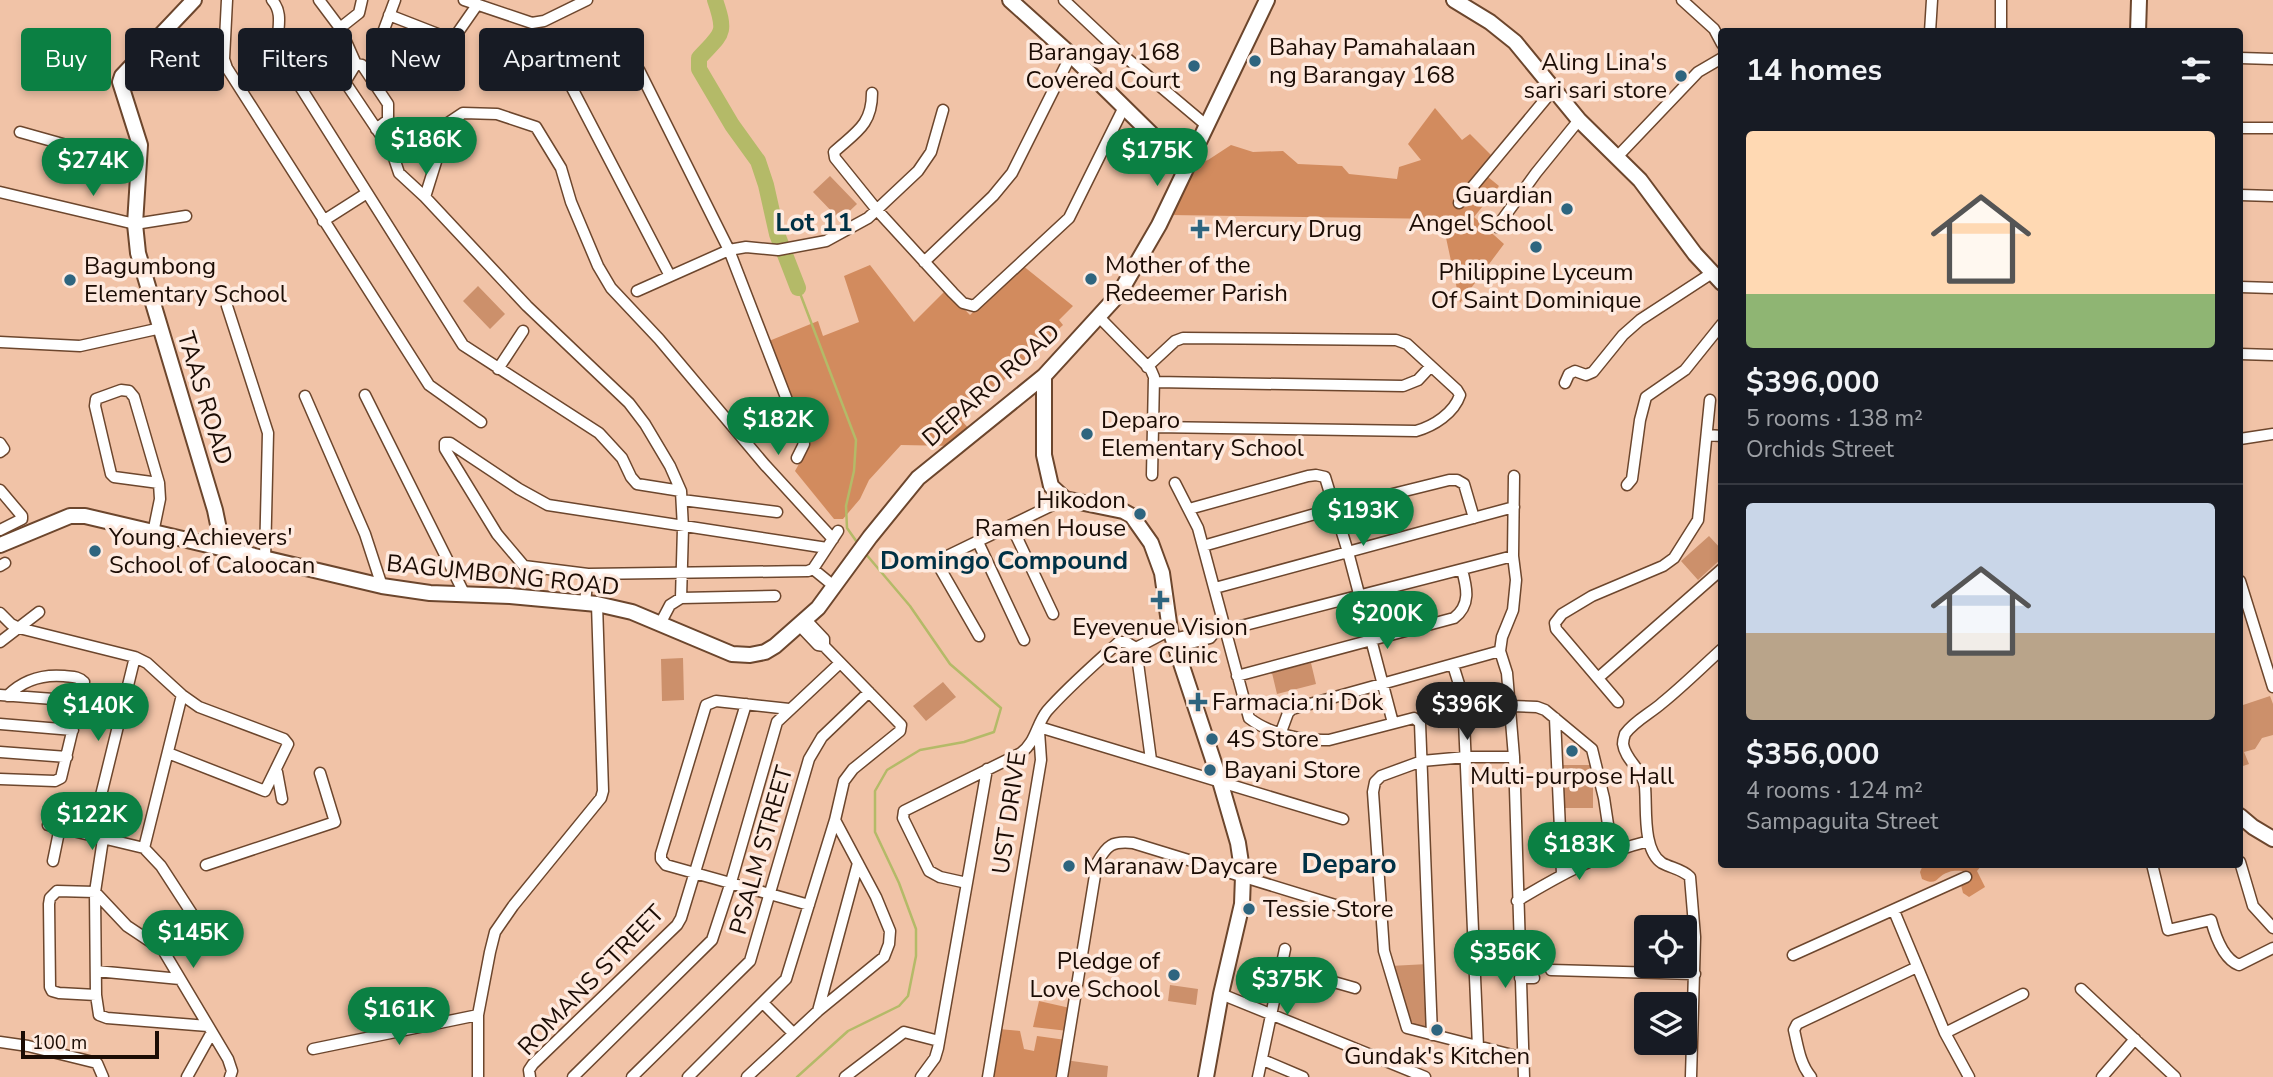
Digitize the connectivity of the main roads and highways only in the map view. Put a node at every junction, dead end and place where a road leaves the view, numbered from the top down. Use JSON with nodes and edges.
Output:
{"nodes":[{"id":1,"x":194,"y":0,"type":"edge"},
{"id":2,"x":1010,"y":0,"type":"edge"},
{"id":3,"x":1454,"y":0,"type":"edge"},
{"id":4,"x":2139,"y":0,"type":"edge"},
{"id":5,"x":1265,"y":1,"type":"edge"},
{"id":6,"x":2138,"y":28,"type":"edge"},
{"id":7,"x":1186,"y":168,"type":"junction"},
{"id":8,"x":1717,"y":278,"type":"edge"},
{"id":9,"x":1044,"y":376,"type":"junction"},
{"id":10,"x":870,"y":537,"type":"joint"},
{"id":11,"x":0,"y":545,"type":"edge"},
{"id":12,"x":223,"y":549,"type":"junction"},
{"id":13,"x":2243,"y":819,"type":"edge"},
{"id":14,"x":2273,"y":839,"type":"edge"},
{"id":15,"x":1206,"y":1077,"type":"edge"}],
"edges":[{"from":1,"to":12,"type":"main road","name":"TAAS ROAD"},
{"from":2,"to":7,"type":"main road"},
{"from":3,"to":8,"type":"main road"},
{"from":4,"to":6,"type":"main road"},
{"from":5,"to":7,"type":"main road","name":"DEPARO ROAD"},
{"from":7,"to":9,"type":"main road","name":"DEPARO ROAD"},
{"from":9,"to":10,"type":"main road","name":"DEPARO ROAD"},
{"from":9,"to":15,"type":"main road"},
{"from":10,"to":12,"type":"main road","name":"BAGUMBONG ROAD"},
{"from":11,"to":12,"type":"main road","name":"BAGUMBONG ROAD"},
{"from":13,"to":14,"type":"main road"}]}
